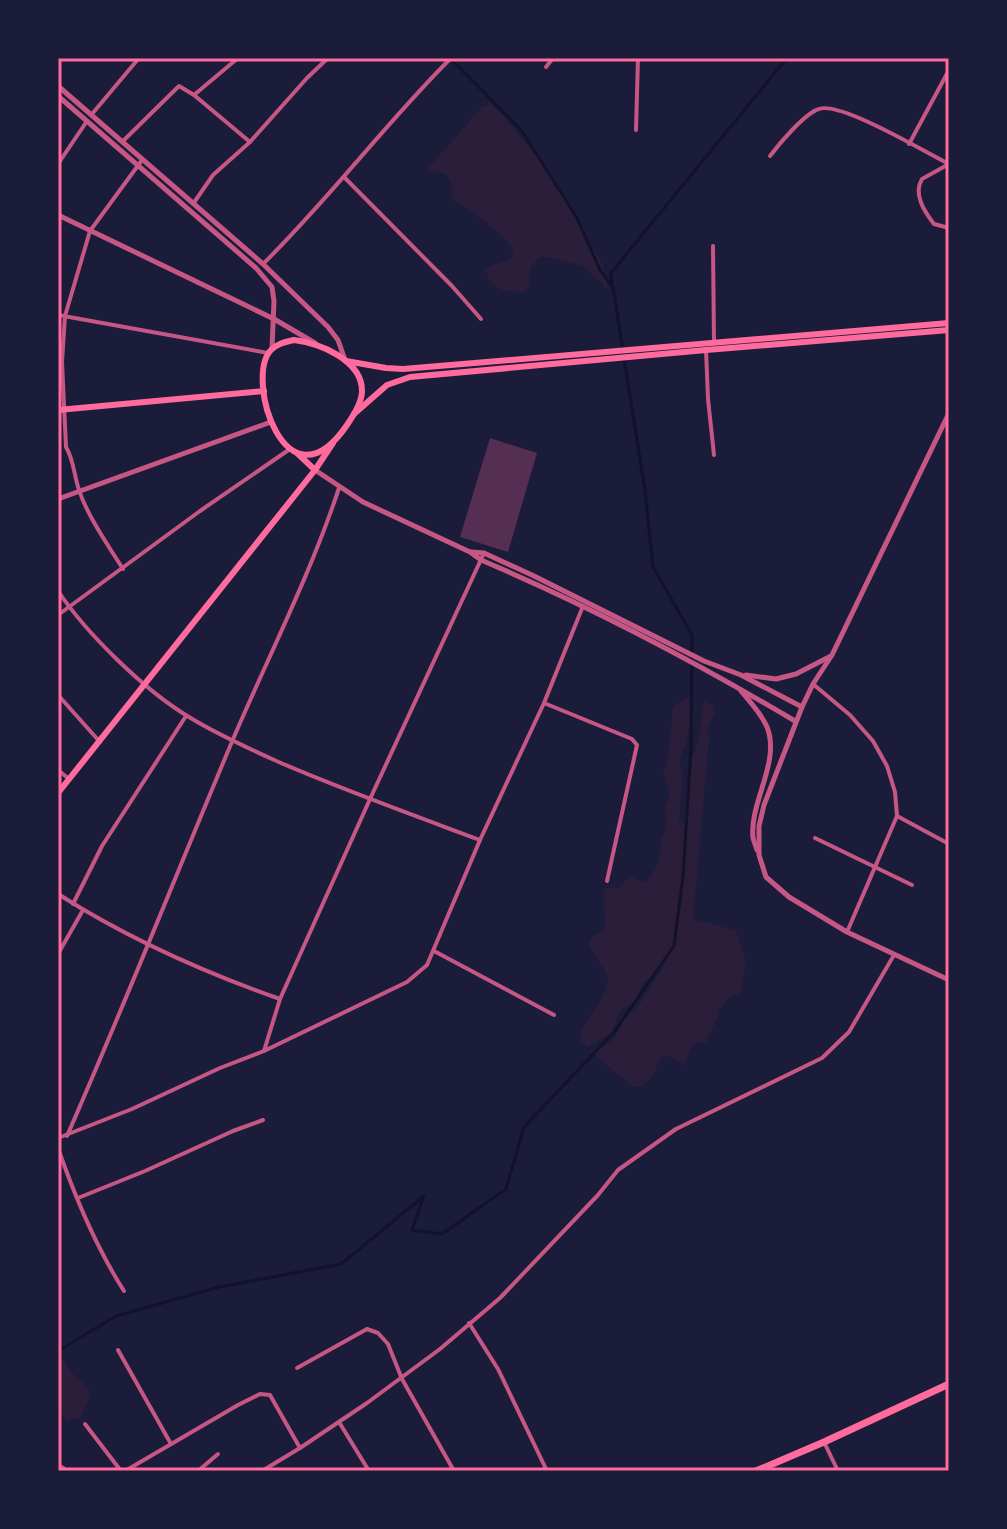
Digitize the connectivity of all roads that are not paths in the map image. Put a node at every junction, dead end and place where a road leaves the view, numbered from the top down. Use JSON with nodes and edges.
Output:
{"nodes":[{"id":1,"x":139,"y":58,"type":"edge"},
{"id":2,"x":238,"y":58,"type":"edge"},
{"id":3,"x":328,"y":58,"type":"edge"},
{"id":4,"x":451,"y":58,"type":"edge"},
{"id":5,"x":553,"y":58,"type":"edge"},
{"id":6,"x":638,"y":58,"type":"edge"},
{"id":7,"x":546,"y":67,"type":"dead end"},
{"id":8,"x":949,"y":70,"type":"edge"},
{"id":9,"x":58,"y":86,"type":"edge"},
{"id":10,"x":194,"y":95,"type":"junction"},
{"id":11,"x":58,"y":96,"type":"edge"},
{"id":12,"x":89,"y":118,"type":"junction"},
{"id":13,"x":636,"y":130,"type":"dead end"},
{"id":14,"x":122,"y":142,"type":"junction"},
{"id":15,"x":250,"y":142,"type":"junction"},
{"id":16,"x":909,"y":144,"type":"junction"},
{"id":17,"x":770,"y":156,"type":"dead end"},
{"id":18,"x":140,"y":162,"type":"junction"},
{"id":19,"x":58,"y":164,"type":"edge"},
{"id":20,"x":949,"y":164,"type":"edge"},
{"id":21,"x":344,"y":177,"type":"junction"},
{"id":22,"x":193,"y":204,"type":"junction"},
{"id":23,"x":58,"y":215,"type":"edge"},
{"id":24,"x":949,"y":228,"type":"edge"},
{"id":25,"x":90,"y":231,"type":"junction"},
{"id":26,"x":713,"y":246,"type":"dead end"},
{"id":27,"x":263,"y":264,"type":"junction"},
{"id":28,"x":58,"y":315,"type":"edge"},
{"id":29,"x":65,"y":316,"type":"junction"},
{"id":30,"x":274,"y":319,"type":"junction"},
{"id":31,"x":481,"y":319,"type":"dead end"},
{"id":32,"x":949,"y":323,"type":"edge"},
{"id":33,"x":949,"y":330,"type":"edge"},
{"id":34,"x":714,"y":343,"type":"junction"},
{"id":35,"x":322,"y":348,"type":"junction"},
{"id":36,"x":706,"y":350,"type":"junction"},
{"id":37,"x":271,"y":351,"type":"junction"},
{"id":38,"x":346,"y":361,"type":"junction"},
{"id":39,"x":264,"y":391,"type":"junction"},
{"id":40,"x":60,"y":409,"type":"edge"},
{"id":41,"x":949,"y":413,"type":"edge"},
{"id":42,"x":354,"y":414,"type":"junction"},
{"id":43,"x":271,"y":422,"type":"junction"},
{"id":44,"x":333,"y":443,"type":"junction"},
{"id":45,"x":293,"y":451,"type":"junction"},
{"id":46,"x":714,"y":455,"type":"dead end"},
{"id":47,"x":315,"y":470,"type":"junction"},
{"id":48,"x":339,"y":488,"type":"junction"},
{"id":49,"x":79,"y":492,"type":"junction"},
{"id":50,"x":58,"y":499,"type":"edge"},
{"id":51,"x":470,"y":552,"type":"junction"},
{"id":52,"x":484,"y":553,"type":"junction"},
{"id":53,"x":481,"y":560,"type":"junction"},
{"id":54,"x":123,"y":569,"type":"junction"},
{"id":55,"x":58,"y":591,"type":"edge"},
{"id":56,"x":583,"y":606,"type":"junction"},
{"id":57,"x":69,"y":607,"type":"junction"},
{"id":58,"x":58,"y":615,"type":"edge"},
{"id":59,"x":832,"y":655,"type":"junction"},
{"id":60,"x":741,"y":675,"type":"junction"},
{"id":61,"x":145,"y":684,"type":"junction"},
{"id":62,"x":813,"y":684,"type":"junction"},
{"id":63,"x":739,"y":687,"type":"junction"},
{"id":64,"x":58,"y":695,"type":"edge"},
{"id":65,"x":544,"y":703,"type":"junction"},
{"id":66,"x":802,"y":707,"type":"junction"},
{"id":67,"x":186,"y":716,"type":"junction"},
{"id":68,"x":795,"y":721,"type":"junction"},
{"id":69,"x":232,"y":741,"type":"junction"},
{"id":70,"x":100,"y":742,"type":"junction"},
{"id":71,"x":58,"y":770,"type":"edge"},
{"id":72,"x":69,"y":779,"type":"junction"},
{"id":73,"x":58,"y":793,"type":"edge"},
{"id":74,"x":370,"y":799,"type":"junction"},
{"id":75,"x":897,"y":816,"type":"junction"},
{"id":76,"x":815,"y":838,"type":"dead end"},
{"id":77,"x":480,"y":840,"type":"junction"},
{"id":78,"x":949,"y":844,"type":"edge"},
{"id":79,"x":759,"y":855,"type":"junction"},
{"id":80,"x":876,"y":866,"type":"junction"},
{"id":81,"x":607,"y":881,"type":"dead end"},
{"id":82,"x":912,"y":885,"type":"dead end"},
{"id":83,"x":59,"y":896,"type":"edge"},
{"id":84,"x":73,"y":904,"type":"junction"},
{"id":85,"x":83,"y":910,"type":"junction"},
{"id":86,"x":847,"y":932,"type":"junction"},
{"id":87,"x":148,"y":944,"type":"junction"},
{"id":88,"x":434,"y":951,"type":"junction"},
{"id":89,"x":895,"y":953,"type":"junction"},
{"id":90,"x":58,"y":954,"type":"edge"},
{"id":91,"x":949,"y":980,"type":"edge"},
{"id":92,"x":280,"y":999,"type":"junction"},
{"id":93,"x":554,"y":1015,"type":"dead end"},
{"id":94,"x":264,"y":1051,"type":"junction"},
{"id":95,"x":263,"y":1120,"type":"dead end"},
{"id":96,"x":67,"y":1136,"type":"junction"},
{"id":97,"x":58,"y":1138,"type":"edge"},
{"id":98,"x":58,"y":1148,"type":"edge"},
{"id":99,"x":78,"y":1198,"type":"junction"},
{"id":100,"x":124,"y":1291,"type":"dead end"},
{"id":101,"x":469,"y":1323,"type":"junction"},
{"id":102,"x":118,"y":1350,"type":"dead end"},
{"id":103,"x":297,"y":1368,"type":"dead end"},
{"id":104,"x":402,"y":1379,"type":"junction"},
{"id":105,"x":949,"y":1384,"type":"edge"},
{"id":106,"x":339,"y":1421,"type":"junction"},
{"id":107,"x":85,"y":1424,"type":"dead end"},
{"id":108,"x":824,"y":1442,"type":"junction"},
{"id":109,"x":171,"y":1444,"type":"junction"},
{"id":110,"x":300,"y":1448,"type":"junction"},
{"id":111,"x":218,"y":1454,"type":"dead end"},
{"id":112,"x":274,"y":1464,"type":"junction"},
{"id":113,"x":123,"y":1471,"type":"edge"},
{"id":114,"x":198,"y":1471,"type":"edge"},
{"id":115,"x":262,"y":1471,"type":"edge"},
{"id":116,"x":278,"y":1471,"type":"edge"},
{"id":117,"x":369,"y":1471,"type":"edge"},
{"id":118,"x":454,"y":1471,"type":"edge"},
{"id":119,"x":547,"y":1471,"type":"edge"},
{"id":120,"x":756,"y":1471,"type":"edge"},
{"id":121,"x":838,"y":1471,"type":"edge"}],
"edges":[{"from":1,"to":12,"type":"street"},
{"from":2,"to":10,"type":"street"},
{"from":3,"to":15,"type":"street"},
{"from":4,"to":21,"type":"street"},
{"from":5,"to":7,"type":"street"},
{"from":6,"to":13,"type":"street"},
{"from":8,"to":16,"type":"street"},
{"from":9,"to":12,"type":"street"},
{"from":10,"to":14,"type":"street"},
{"from":10,"to":15,"type":"street"},
{"from":11,"to":12,"type":"street"},
{"from":12,"to":14,"type":"street"},
{"from":12,"to":18,"type":"street"},
{"from":12,"to":19,"type":"street"},
{"from":14,"to":18,"type":"street"},
{"from":15,"to":22,"type":"street"},
{"from":16,"to":17,"type":"street"},
{"from":16,"to":20,"type":"street"},
{"from":18,"to":22,"type":"street"},
{"from":18,"to":25,"type":"street"},
{"from":18,"to":30,"type":"street"},
{"from":20,"to":24,"type":"street"},
{"from":21,"to":27,"type":"street"},
{"from":21,"to":31,"type":"street"},
{"from":22,"to":27,"type":"street"},
{"from":23,"to":25,"type":"street"},
{"from":25,"to":29,"type":"street"},
{"from":25,"to":30,"type":"street"},
{"from":26,"to":34,"type":"street"},
{"from":27,"to":38,"type":"street"},
{"from":28,"to":29,"type":"street"},
{"from":29,"to":37,"type":"street"},
{"from":29,"to":40,"type":"street"},
{"from":30,"to":35,"type":"street"},
{"from":30,"to":37,"type":"street"},
{"from":32,"to":34,"type":"main road"},
{"from":33,"to":36,"type":"main road"},
{"from":34,"to":38,"type":"main road"},
{"from":35,"to":37,"type":"main road"},
{"from":35,"to":38,"type":"main road"},
{"from":36,"to":42,"type":"main road"},
{"from":36,"to":46,"type":"street"},
{"from":37,"to":39,"type":"main road"},
{"from":38,"to":42,"type":"main road"},
{"from":39,"to":40,"type":"main road"},
{"from":39,"to":43,"type":"main road"},
{"from":40,"to":49,"type":"street"},
{"from":41,"to":59,"type":"street"},
{"from":42,"to":44,"type":"main road"},
{"from":43,"to":45,"type":"main road"},
{"from":43,"to":49,"type":"street"},
{"from":44,"to":45,"type":"main road"},
{"from":44,"to":47,"type":"main road"},
{"from":45,"to":47,"type":"main road"},
{"from":45,"to":54,"type":"street"},
{"from":47,"to":48,"type":"street"},
{"from":47,"to":61,"type":"main road"},
{"from":48,"to":51,"type":"street"},
{"from":48,"to":69,"type":"street"},
{"from":49,"to":50,"type":"street"},
{"from":49,"to":54,"type":"street"},
{"from":51,"to":52,"type":"street"},
{"from":51,"to":53,"type":"street"},
{"from":52,"to":53,"type":"street"},
{"from":52,"to":60,"type":"street"},
{"from":53,"to":56,"type":"street"},
{"from":53,"to":74,"type":"street"},
{"from":54,"to":57,"type":"street"},
{"from":55,"to":57,"type":"street"},
{"from":56,"to":63,"type":"street"},
{"from":56,"to":65,"type":"street"},
{"from":57,"to":58,"type":"street"},
{"from":57,"to":61,"type":"street"},
{"from":59,"to":60,"type":"street"},
{"from":59,"to":62,"type":"street"},
{"from":60,"to":66,"type":"street"},
{"from":61,"to":67,"type":"street"},
{"from":61,"to":70,"type":"main road"},
{"from":62,"to":66,"type":"street"},
{"from":62,"to":75,"type":"street"},
{"from":63,"to":68,"type":"street"},
{"from":63,"to":79,"type":"street"},
{"from":64,"to":70,"type":"street"},
{"from":65,"to":77,"type":"street"},
{"from":65,"to":81,"type":"street"},
{"from":66,"to":68,"type":"street"},
{"from":67,"to":69,"type":"street"},
{"from":67,"to":84,"type":"street"},
{"from":68,"to":79,"type":"street"},
{"from":69,"to":74,"type":"street"},
{"from":69,"to":87,"type":"street"},
{"from":70,"to":72,"type":"main road"},
{"from":71,"to":72,"type":"street"},
{"from":72,"to":73,"type":"main road"},
{"from":74,"to":77,"type":"street"},
{"from":74,"to":92,"type":"street"},
{"from":75,"to":78,"type":"street"},
{"from":75,"to":80,"type":"street"},
{"from":76,"to":80,"type":"street"},
{"from":77,"to":88,"type":"street"},
{"from":79,"to":86,"type":"street"},
{"from":80,"to":82,"type":"street"},
{"from":80,"to":86,"type":"street"},
{"from":83,"to":84,"type":"street"},
{"from":84,"to":85,"type":"street"},
{"from":85,"to":87,"type":"street"},
{"from":85,"to":90,"type":"street"},
{"from":86,"to":89,"type":"street"},
{"from":87,"to":92,"type":"street"},
{"from":87,"to":96,"type":"street"},
{"from":88,"to":93,"type":"street"},
{"from":88,"to":94,"type":"street"},
{"from":89,"to":91,"type":"street"},
{"from":89,"to":101,"type":"street"},
{"from":92,"to":94,"type":"street"},
{"from":94,"to":96,"type":"street"},
{"from":95,"to":99,"type":"street"},
{"from":96,"to":97,"type":"street"},
{"from":98,"to":99,"type":"street"},
{"from":99,"to":100,"type":"street"},
{"from":101,"to":104,"type":"street"},
{"from":101,"to":119,"type":"street"},
{"from":102,"to":109,"type":"street"},
{"from":103,"to":104,"type":"street"},
{"from":104,"to":106,"type":"street"},
{"from":104,"to":118,"type":"street"},
{"from":105,"to":108,"type":"highway"},
{"from":106,"to":110,"type":"street"},
{"from":106,"to":117,"type":"street"},
{"from":107,"to":113,"type":"street"},
{"from":108,"to":120,"type":"highway"},
{"from":108,"to":121,"type":"street"},
{"from":109,"to":110,"type":"street"},
{"from":109,"to":113,"type":"street"},
{"from":110,"to":112,"type":"street"},
{"from":111,"to":114,"type":"street"},
{"from":112,"to":115,"type":"street"},
{"from":112,"to":116,"type":"street"}]}
